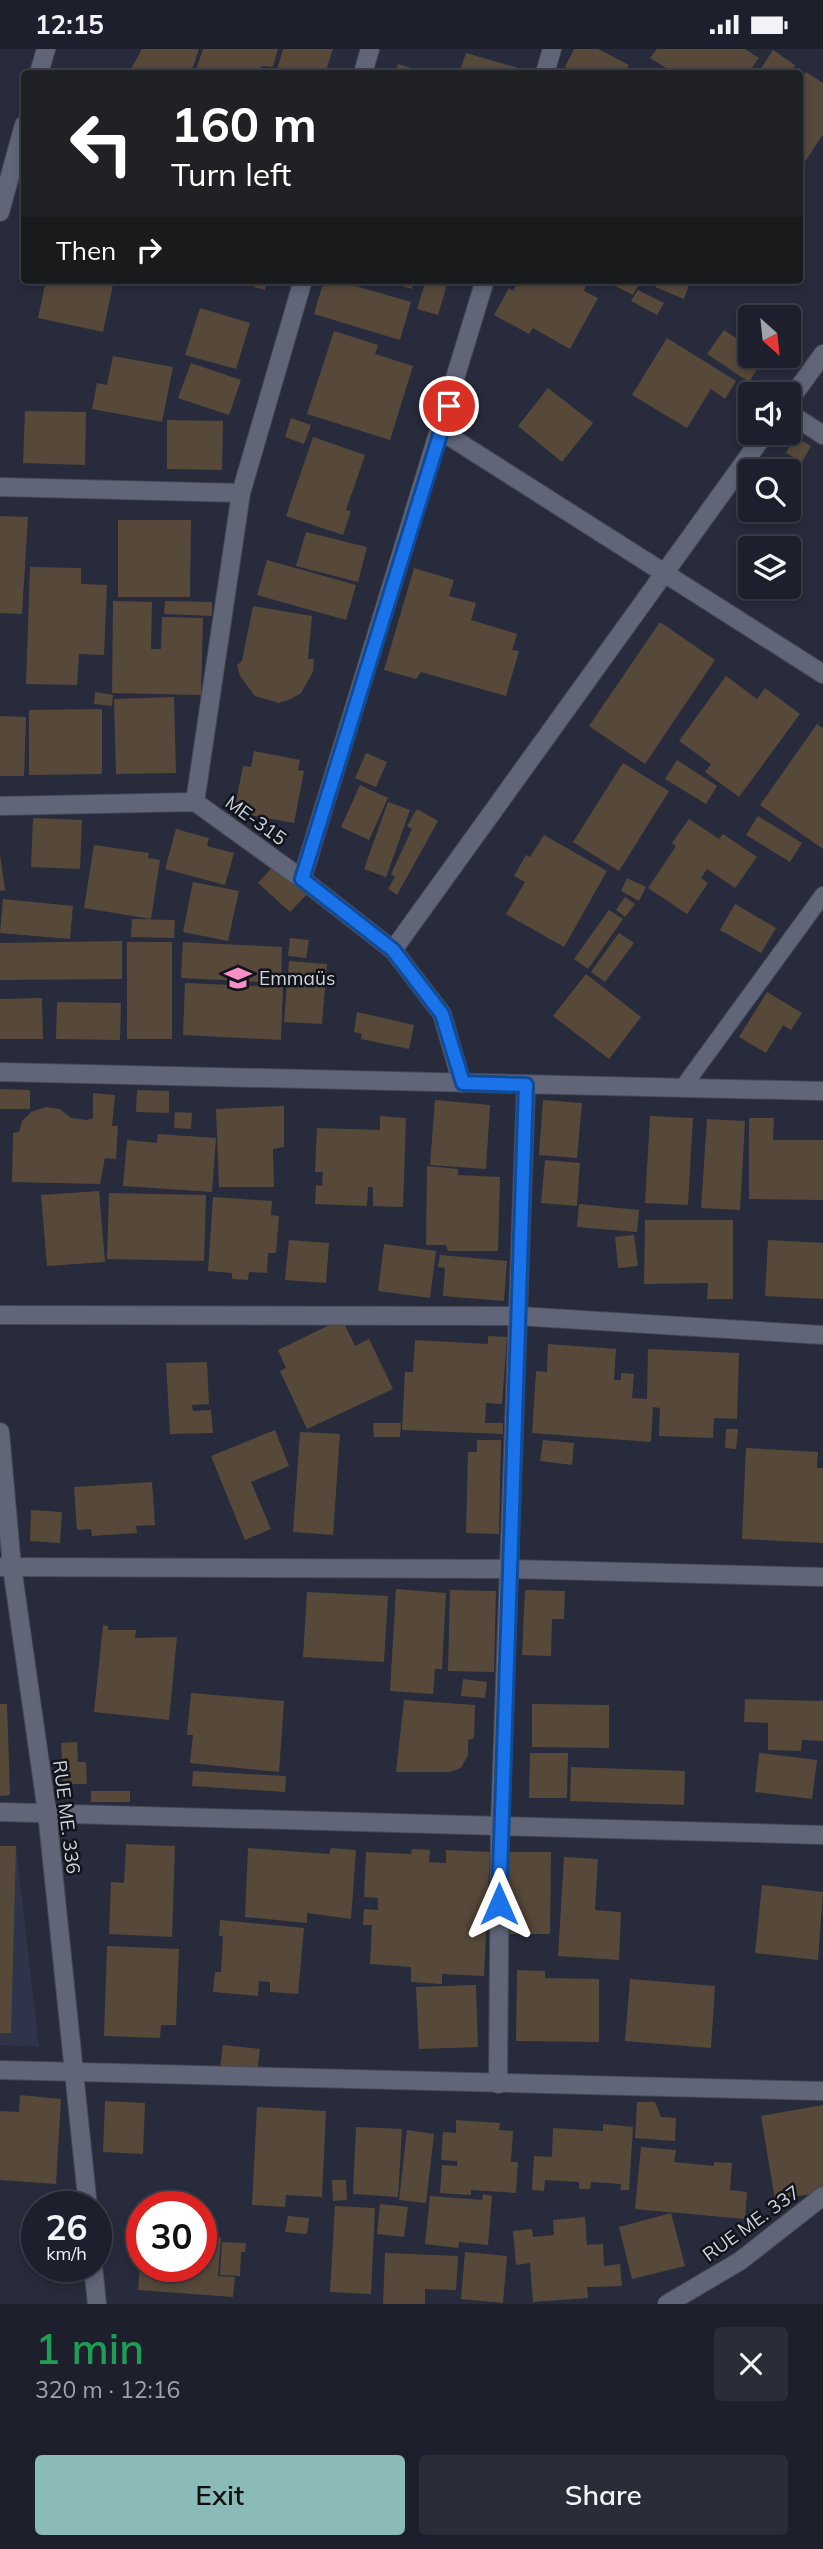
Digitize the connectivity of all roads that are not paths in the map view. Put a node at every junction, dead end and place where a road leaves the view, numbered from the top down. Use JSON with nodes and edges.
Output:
{"nodes":[{"id":1,"x":46,"y":49,"type":"edge"},
{"id":2,"x":370,"y":49,"type":"edge"},
{"id":3,"x":552,"y":49,"type":"edge"},
{"id":4,"x":40,"y":70,"type":"edge"},
{"id":5,"x":364,"y":70,"type":"edge"},
{"id":6,"x":546,"y":70,"type":"edge"},
{"id":7,"x":21,"y":136,"type":"edge"},
{"id":8,"x":0,"y":212,"type":"edge"},
{"id":9,"x":302,"y":284,"type":"edge"},
{"id":10,"x":484,"y":284,"type":"edge"},
{"id":11,"x":823,"y":354,"type":"edge"},
{"id":12,"x":801,"y":384,"type":"edge"},
{"id":13,"x":801,"y":421,"type":"edge"},
{"id":14,"x":441,"y":431,"type":"junction"},
{"id":15,"x":823,"y":435,"type":"edge"},
{"id":16,"x":757,"y":445,"type":"edge"},
{"id":17,"x":0,"y":487,"type":"edge"},
{"id":18,"x":241,"y":493,"type":"junction"},
{"id":19,"x":665,"y":572,"type":"junction"},
{"id":20,"x":823,"y":674,"type":"edge"},
{"id":21,"x":195,"y":802,"type":"junction"},
{"id":22,"x":0,"y":806,"type":"edge"},
{"id":23,"x":302,"y":879,"type":"junction"},
{"id":24,"x":823,"y":895,"type":"edge"},
{"id":25,"x":393,"y":950,"type":"junction"},
{"id":26,"x":0,"y":1072,"type":"edge"},
{"id":27,"x":463,"y":1083,"type":"junction"},
{"id":28,"x":526,"y":1085,"type":"junction"},
{"id":29,"x":683,"y":1087,"type":"junction"},
{"id":30,"x":823,"y":1091,"type":"edge"},
{"id":31,"x":0,"y":1315,"type":"edge"},
{"id":32,"x":518,"y":1316,"type":"junction"},
{"id":33,"x":823,"y":1335,"type":"edge"},
{"id":34,"x":0,"y":1432,"type":"edge"},
{"id":35,"x":6,"y":1567,"type":"edge"},
{"id":36,"x":511,"y":1569,"type":"junction"},
{"id":37,"x":823,"y":1577,"type":"edge"},
{"id":38,"x":0,"y":1812,"type":"edge"},
{"id":39,"x":47,"y":1812,"type":"junction"},
{"id":40,"x":500,"y":1827,"type":"junction"},
{"id":41,"x":823,"y":1835,"type":"edge"},
{"id":42,"x":0,"y":2070,"type":"edge"},
{"id":43,"x":75,"y":2072,"type":"junction"},
{"id":44,"x":498,"y":2084,"type":"junction"},
{"id":45,"x":823,"y":2091,"type":"edge"},
{"id":46,"x":86,"y":2191,"type":"edge"},
{"id":47,"x":823,"y":2196,"type":"edge"},
{"id":48,"x":95,"y":2282,"type":"edge"},
{"id":49,"x":97,"y":2304,"type":"edge"},
{"id":50,"x":667,"y":2304,"type":"edge"}],
"edges":[{"from":1,"to":4,"type":"street"},
{"from":2,"to":5,"type":"street"},
{"from":3,"to":6,"type":"street"},
{"from":7,"to":8,"type":"street"},
{"from":9,"to":18,"type":"street"},
{"from":10,"to":14,"type":"street"},
{"from":11,"to":12,"type":"street"},
{"from":13,"to":15,"type":"street"},
{"from":14,"to":19,"type":"street"},
{"from":14,"to":23,"type":"street"},
{"from":16,"to":19,"type":"street"},
{"from":17,"to":18,"type":"street"},
{"from":18,"to":21,"type":"street"},
{"from":19,"to":20,"type":"street"},
{"from":19,"to":25,"type":"street"},
{"from":21,"to":22,"type":"street","name":"ME-315"},
{"from":21,"to":23,"type":"street","name":"ME-315"},
{"from":23,"to":25,"type":"street","name":"ME-315"},
{"from":24,"to":29,"type":"lane"},
{"from":25,"to":27,"type":"street","name":"ME-315"},
{"from":26,"to":27,"type":"street"},
{"from":27,"to":28,"type":"street"},
{"from":28,"to":29,"type":"street"},
{"from":28,"to":32,"type":"street"},
{"from":29,"to":30,"type":"street"},
{"from":31,"to":32,"type":"street"},
{"from":32,"to":33,"type":"street"},
{"from":32,"to":36,"type":"street"},
{"from":34,"to":35,"type":"street","name":"RUE ME. 336"},
{"from":35,"to":36,"type":"street"},
{"from":35,"to":39,"type":"street","name":"RUE ME. 336"},
{"from":36,"to":37,"type":"street"},
{"from":36,"to":40,"type":"street"},
{"from":38,"to":39,"type":"street"},
{"from":39,"to":40,"type":"street"},
{"from":39,"to":43,"type":"street","name":"RUE ME. 336"},
{"from":40,"to":41,"type":"street"},
{"from":40,"to":44,"type":"street"},
{"from":42,"to":43,"type":"street"},
{"from":43,"to":44,"type":"street"},
{"from":43,"to":46,"type":"street","name":"RUE ME. 336"},
{"from":44,"to":45,"type":"street"},
{"from":47,"to":50,"type":"street","name":"RUE ME. 337"},
{"from":48,"to":49,"type":"street"}]}
